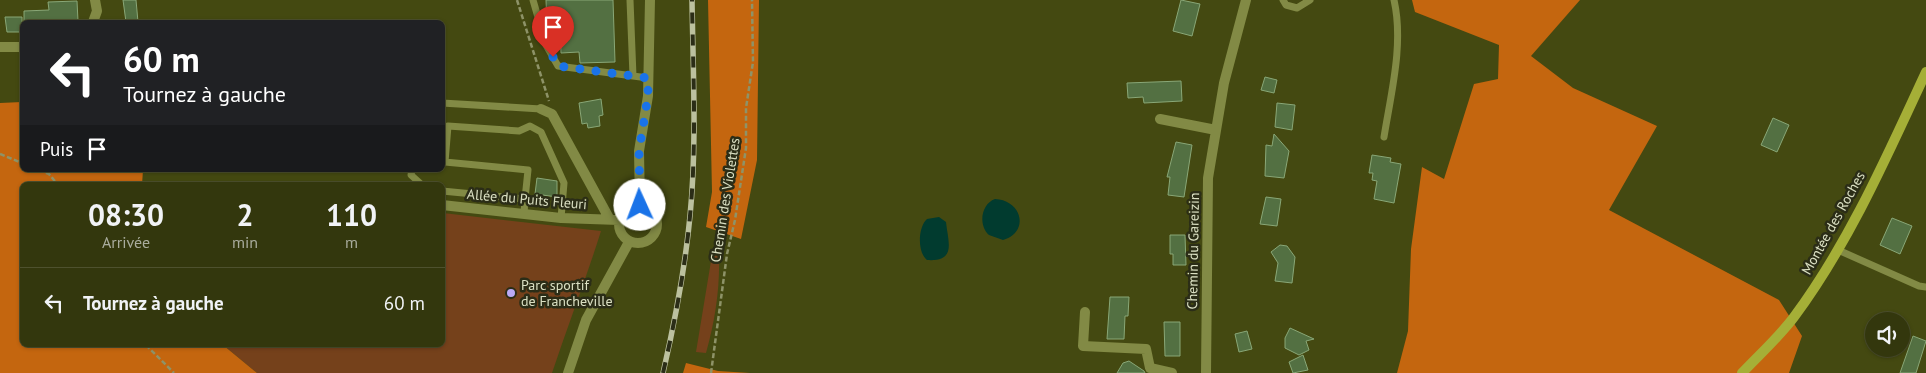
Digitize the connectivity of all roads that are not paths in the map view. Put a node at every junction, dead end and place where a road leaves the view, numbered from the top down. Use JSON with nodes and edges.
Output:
{"nodes":[{"id":1,"x":95,"y":0,"type":"edge"},
{"id":2,"x":533,"y":0,"type":"edge"},
{"id":3,"x":630,"y":0,"type":"edge"},
{"id":4,"x":650,"y":0,"type":"edge"},
{"id":5,"x":1246,"y":0,"type":"edge"},
{"id":6,"x":1283,"y":0,"type":"edge"},
{"id":7,"x":1310,"y":0,"type":"edge"},
{"id":8,"x":1394,"y":0,"type":"edge"},
{"id":9,"x":94,"y":20,"type":"edge"},
{"id":10,"x":0,"y":47,"type":"edge"},
{"id":11,"x":20,"y":47,"type":"edge"},
{"id":12,"x":1926,"y":72,"type":"edge"},
{"id":13,"x":633,"y":76,"type":"junction"},
{"id":14,"x":648,"y":78,"type":"junction"},
{"id":15,"x":445,"y":103,"type":"edge"},
{"id":16,"x":541,"y":109,"type":"joint"},
{"id":17,"x":1160,"y":119,"type":"dead end"},
{"id":18,"x":1216,"y":130,"type":"junction"},
{"id":19,"x":1384,"y":137,"type":"dead end"},
{"id":20,"x":411,"y":172,"type":"edge"},
{"id":21,"x":418,"y":182,"type":"edge"},
{"id":22,"x":445,"y":190,"type":"edge"},
{"id":23,"x":525,"y":199,"type":"junction"},
{"id":24,"x":445,"y":205,"type":"edge"},
{"id":25,"x":640,"y":205,"type":"junction"},
{"id":26,"x":524,"y":214,"type":"junction"},
{"id":27,"x":561,"y":218,"type":"junction"},
{"id":28,"x":614,"y":219,"type":"junction"},
{"id":29,"x":629,"y":242,"type":"junction"},
{"id":30,"x":1838,"y":250,"type":"junction"},
{"id":31,"x":1926,"y":287,"type":"edge"},
{"id":32,"x":1085,"y":312,"type":"dead end"},
{"id":33,"x":568,"y":373,"type":"edge"},
{"id":34,"x":1172,"y":373,"type":"edge"},
{"id":35,"x":1206,"y":373,"type":"edge"},
{"id":36,"x":1742,"y":373,"type":"edge"}],
"edges":[{"from":1,"to":9,"type":"street"},
{"from":2,"to":13,"type":"lane"},
{"from":3,"to":13,"type":"lane"},
{"from":4,"to":14,"type":"street"},
{"from":5,"to":18,"type":"street","name":"Chemin du Gareizin"},
{"from":6,"to":7,"type":"lane"},
{"from":8,"to":19,"type":"lane"},
{"from":10,"to":11,"type":"street"},
{"from":12,"to":30,"type":"street","name":"Montée des Roches"},
{"from":13,"to":14,"type":"lane"},
{"from":14,"to":25,"type":"street"},
{"from":15,"to":16,"type":"lane"},
{"from":16,"to":28,"type":"street"},
{"from":17,"to":18,"type":"street"},
{"from":18,"to":35,"type":"street","name":"Chemin du Gareizin"},
{"from":20,"to":21,"type":"lane"},
{"from":22,"to":23,"type":"lane"},
{"from":23,"to":26,"type":"lane"},
{"from":23,"to":27,"type":"lane"},
{"from":24,"to":26,"type":"street","name":"Allée du Puits Fleuri"},
{"from":25,"to":28,"type":"street"},
{"from":25,"to":29,"type":"street"},
{"from":26,"to":27,"type":"street","name":"Allée du Puits Fleuri"},
{"from":27,"to":28,"type":"street","name":"Allée du Puits Fleuri"},
{"from":28,"to":29,"type":"street"},
{"from":29,"to":33,"type":"street"},
{"from":30,"to":31,"type":"lane"},
{"from":30,"to":36,"type":"street","name":"Montée des Roches"},
{"from":32,"to":34,"type":"street"}]}
